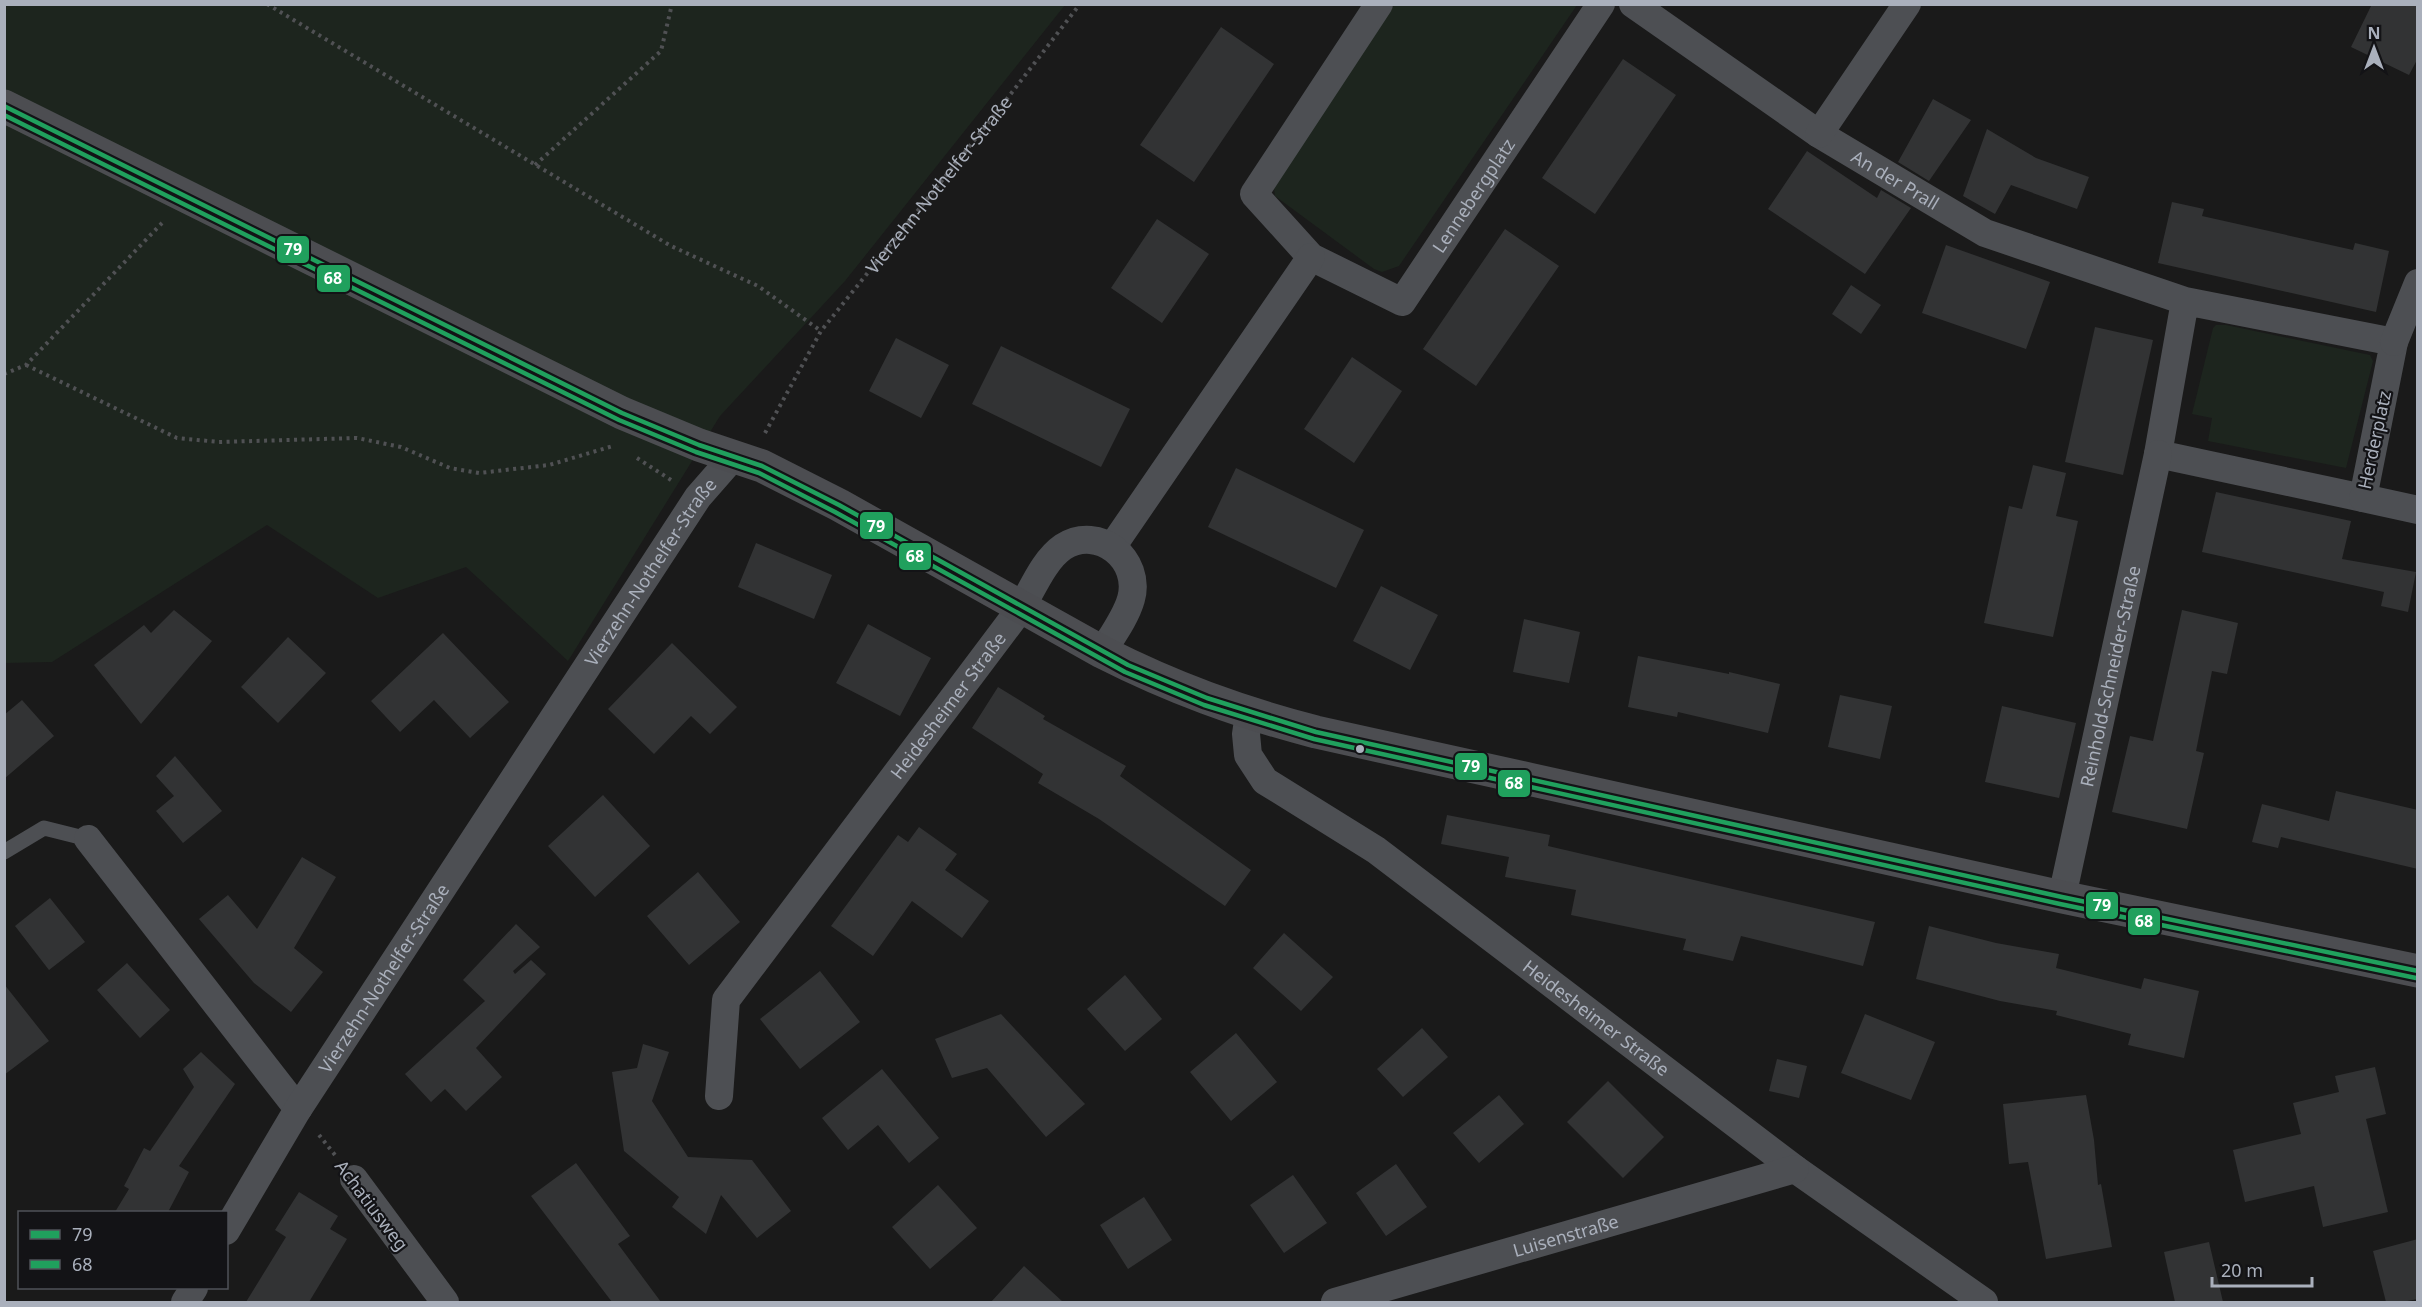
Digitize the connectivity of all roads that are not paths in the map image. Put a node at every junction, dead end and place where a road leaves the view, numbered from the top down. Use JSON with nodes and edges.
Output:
{"nodes":[{"id":1,"x":1379,"y":4,"type":"edge"},
{"id":2,"x":1601,"y":4,"type":"edge"},
{"id":3,"x":1633,"y":4,"type":"edge"},
{"id":4,"x":1907,"y":4,"type":"edge"},
{"id":5,"x":4,"y":106,"type":"edge"},
{"id":6,"x":1819,"y":134,"type":"junction"},
{"id":7,"x":1311,"y":257,"type":"junction"},
{"id":8,"x":2418,"y":283,"type":"edge"},
{"id":9,"x":2185,"y":301,"type":"junction"},
{"id":10,"x":2394,"y":342,"type":"junction"},
{"id":11,"x":2158,"y":454,"type":"junction"},
{"id":12,"x":733,"y":457,"type":"junction"},
{"id":13,"x":2363,"y":498,"type":"junction"},
{"id":14,"x":2418,"y":510,"type":"edge"},
{"id":15,"x":1112,"y":547,"type":"junction"},
{"id":16,"x":1021,"y":608,"type":"junction"},
{"id":17,"x":1102,"y":652,"type":"junction"},
{"id":18,"x":1249,"y":714,"type":"junction"},
{"id":19,"x":88,"y":840,"type":"joint"},
{"id":20,"x":4,"y":852,"type":"edge"},
{"id":21,"x":2062,"y":897,"type":"junction"},
{"id":22,"x":2418,"y":971,"type":"edge"},
{"id":23,"x":719,"y":1096,"type":"dead end"},
{"id":24,"x":298,"y":1109,"type":"junction"},
{"id":25,"x":1795,"y":1169,"type":"junction"},
{"id":26,"x":354,"y":1179,"type":"road end"},
{"id":27,"x":228,"y":1228,"type":"edge"},
{"id":28,"x":193,"y":1289,"type":"edge"},
{"id":29,"x":185,"y":1302,"type":"edge"},
{"id":30,"x":445,"y":1302,"type":"edge"},
{"id":31,"x":1335,"y":1302,"type":"edge"},
{"id":32,"x":1984,"y":1302,"type":"edge"}],
"edges":[{"from":1,"to":7,"type":"street","name":"Lennebergplatz"},
{"from":2,"to":7,"type":"street","name":"Lennebergplatz"},
{"from":3,"to":6,"type":"street","name":"An der Prall"},
{"from":4,"to":6,"type":"street"},
{"from":5,"to":12,"type":"main road"},
{"from":6,"to":9,"type":"street","name":"An der Prall"},
{"from":7,"to":15,"type":"street"},
{"from":8,"to":10,"type":"street","name":"Herderplatz"},
{"from":9,"to":10,"type":"street"},
{"from":9,"to":11,"type":"street"},
{"from":10,"to":13,"type":"street","name":"Herderplatz"},
{"from":11,"to":13,"type":"street","name":"Herderplatz"},
{"from":11,"to":21,"type":"street","name":"Reinhold-Schneider-Straße"},
{"from":12,"to":16,"type":"main road"},
{"from":12,"to":24,"type":"street","name":"Vierzehn-Nothelfer-Straße"},
{"from":13,"to":14,"type":"street"},
{"from":15,"to":16,"type":"street"},
{"from":15,"to":17,"type":"street"},
{"from":16,"to":17,"type":"main road"},
{"from":16,"to":23,"type":"street","name":"Heidesheimer Straße"},
{"from":17,"to":18,"type":"main road"},
{"from":18,"to":21,"type":"main road"},
{"from":18,"to":25,"type":"street","name":"Heidesheimer Straße"},
{"from":19,"to":20,"type":"lane"},
{"from":19,"to":24,"type":"street"},
{"from":21,"to":22,"type":"main road"},
{"from":24,"to":27,"type":"street","name":"Vierzehn-Nothelfer-Straße"},
{"from":25,"to":31,"type":"street","name":"Luisenstraße"},
{"from":25,"to":32,"type":"street","name":"Heidesheimer Straße"},
{"from":26,"to":30,"type":"street","name":"Achatiusweg"},
{"from":28,"to":29,"type":"street"}]}
